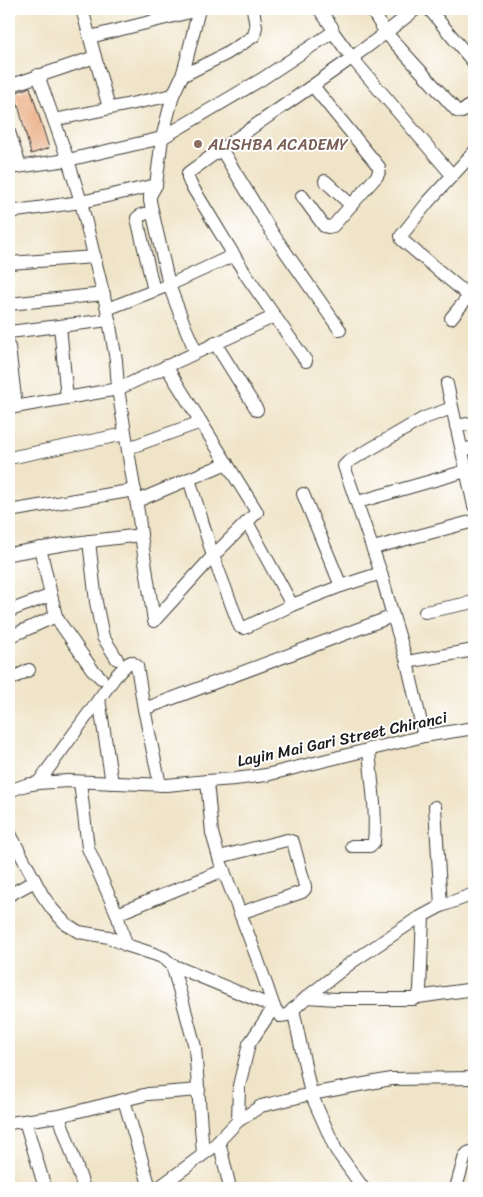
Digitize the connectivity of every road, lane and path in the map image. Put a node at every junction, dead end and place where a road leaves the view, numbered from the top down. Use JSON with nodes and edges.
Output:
{"nodes":[{"id":1,"x":82,"y":9,"type":"edge"},
{"id":2,"x":319,"y":9,"type":"edge"},
{"id":3,"x":371,"y":9,"type":"edge"},
{"id":4,"x":416,"y":9,"type":"edge"},
{"id":5,"x":429,"y":9,"type":"edge"},
{"id":6,"x":199,"y":10,"type":"edge"},
{"id":7,"x":256,"y":10,"type":"edge"},
{"id":8,"x":333,"y":32,"type":"junction"},
{"id":9,"x":386,"y":33,"type":"junction"},
{"id":10,"x":90,"y":37,"type":"junction"},
{"id":11,"x":95,"y":56,"type":"junction"},
{"id":12,"x":352,"y":58,"type":"junction"},
{"id":13,"x":474,"y":63,"type":"edge"},
{"id":14,"x":38,"y":75,"type":"junction"},
{"id":15,"x":182,"y":76,"type":"junction"},
{"id":16,"x":9,"y":86,"type":"edge"},
{"id":17,"x":313,"y":86,"type":"junction"},
{"id":18,"x":173,"y":95,"type":"junction"},
{"id":19,"x":474,"y":102,"type":"edge"},
{"id":20,"x":109,"y":108,"type":"junction"},
{"id":21,"x":54,"y":120,"type":"junction"},
{"id":22,"x":9,"y":132,"type":"edge"},
{"id":23,"x":162,"y":138,"type":"junction"},
{"id":24,"x":221,"y":149,"type":"junction"},
{"id":25,"x":473,"y":156,"type":"edge"},
{"id":26,"x":68,"y":160,"type":"junction"},
{"id":27,"x":14,"y":167,"type":"edge"},
{"id":28,"x":452,"y":175,"type":"junction"},
{"id":29,"x":325,"y":181,"type":"dead end"},
{"id":30,"x":156,"y":185,"type":"junction"},
{"id":31,"x":302,"y":196,"type":"dead end"},
{"id":32,"x":80,"y":202,"type":"junction"},
{"id":33,"x":351,"y":205,"type":"junction"},
{"id":34,"x":9,"y":212,"type":"edge"},
{"id":35,"x":152,"y":212,"type":"junction"},
{"id":36,"x":234,"y":255,"type":"junction"},
{"id":37,"x":95,"y":257,"type":"junction"},
{"id":38,"x":9,"y":263,"type":"edge"},
{"id":39,"x":169,"y":285,"type":"junction"},
{"id":40,"x":154,"y":291,"type":"junction"},
{"id":41,"x":472,"y":293,"type":"edge"},
{"id":42,"x":104,"y":294,"type":"junction"},
{"id":43,"x":9,"y":304,"type":"edge"},
{"id":44,"x":108,"y":314,"type":"junction"},
{"id":45,"x":275,"y":316,"type":"junction"},
{"id":46,"x":452,"y":318,"type":"dead end"},
{"id":47,"x":60,"y":326,"type":"junction"},
{"id":48,"x":340,"y":330,"type":"dead end"},
{"id":49,"x":9,"y":332,"type":"edge"},
{"id":50,"x":215,"y":343,"type":"junction"},
{"id":51,"x":9,"y":347,"type":"edge"},
{"id":52,"x":196,"y":352,"type":"junction"},
{"id":53,"x":306,"y":361,"type":"dead end"},
{"id":54,"x":166,"y":366,"type":"junction"},
{"id":55,"x":447,"y":384,"type":"dead end"},
{"id":56,"x":118,"y":389,"type":"junction"},
{"id":57,"x":67,"y":398,"type":"junction"},
{"id":58,"x":13,"y":407,"type":"edge"},
{"id":59,"x":452,"y":408,"type":"junction"},
{"id":60,"x":257,"y":410,"type":"dead end"},
{"id":61,"x":201,"y":422,"type":"junction"},
{"id":62,"x":474,"y":423,"type":"edge"},
{"id":63,"x":456,"y":426,"type":"junction"},
{"id":64,"x":125,"y":434,"type":"junction"},
{"id":65,"x":128,"y":448,"type":"junction"},
{"id":66,"x":468,"y":448,"type":"edge"},
{"id":67,"x":9,"y":458,"type":"edge"},
{"id":68,"x":227,"y":463,"type":"junction"},
{"id":69,"x":466,"y":471,"type":"junction"},
{"id":70,"x":189,"y":479,"type":"junction"},
{"id":71,"x":303,"y":494,"type":"dead end"},
{"id":72,"x":136,"y":495,"type":"junction"},
{"id":73,"x":358,"y":502,"type":"junction"},
{"id":74,"x":474,"y":506,"type":"edge"},
{"id":75,"x":9,"y":511,"type":"edge"},
{"id":76,"x":474,"y":521,"type":"edge"},
{"id":77,"x":247,"y":522,"type":"junction"},
{"id":78,"x":141,"y":534,"type":"junction"},
{"id":79,"x":89,"y":541,"type":"junction"},
{"id":80,"x":40,"y":548,"type":"junction"},
{"id":81,"x":373,"y":548,"type":"junction"},
{"id":82,"x":9,"y":554,"type":"edge"},
{"id":83,"x":213,"y":556,"type":"junction"},
{"id":84,"x":381,"y":573,"type":"junction"},
{"id":85,"x":341,"y":586,"type":"junction"},
{"id":86,"x":51,"y":595,"type":"junction"},
{"id":87,"x":474,"y":602,"type":"edge"},
{"id":88,"x":292,"y":605,"type":"junction"},
{"id":89,"x":9,"y":611,"type":"edge"},
{"id":90,"x":425,"y":612,"type":"dead end"},
{"id":91,"x":56,"y":616,"type":"junction"},
{"id":92,"x":393,"y":616,"type":"junction"},
{"id":93,"x":9,"y":637,"type":"edge"},
{"id":94,"x":474,"y":650,"type":"edge"},
{"id":95,"x":117,"y":659,"type":"dead end"},
{"id":96,"x":407,"y":662,"type":"junction"},
{"id":97,"x":29,"y":670,"type":"dead end"},
{"id":98,"x":101,"y":678,"type":"dead end"},
{"id":99,"x":9,"y":680,"type":"edge"},
{"id":100,"x":99,"y":699,"type":"junction"},
{"id":101,"x":144,"y":709,"type":"junction"},
{"id":102,"x":474,"y":728,"type":"edge"},
{"id":103,"x":424,"y":736,"type":"junction"},
{"id":104,"x":369,"y":749,"type":"junction"},
{"id":105,"x":207,"y":781,"type":"junction"},
{"id":106,"x":80,"y":782,"type":"junction"},
{"id":107,"x":38,"y":783,"type":"junction"},
{"id":108,"x":112,"y":783,"type":"junction"},
{"id":109,"x":160,"y":784,"type":"junction"},
{"id":110,"x":9,"y":791,"type":"edge"},
{"id":111,"x":435,"y":807,"type":"dead end"},
{"id":112,"x":9,"y":832,"type":"edge"},
{"id":113,"x":352,"y":846,"type":"dead end"},
{"id":114,"x":219,"y":857,"type":"junction"},
{"id":115,"x":224,"y":870,"type":"junction"},
{"id":116,"x":34,"y":882,"type":"junction"},
{"id":117,"x":474,"y":894,"type":"edge"},
{"id":118,"x":9,"y":895,"type":"edge"},
{"id":119,"x":441,"y":906,"type":"junction"},
{"id":120,"x":240,"y":913,"type":"junction"},
{"id":121,"x":117,"y":914,"type":"junction"},
{"id":122,"x":423,"y":916,"type":"junction"},
{"id":123,"x":126,"y":946,"type":"junction"},
{"id":124,"x":172,"y":965,"type":"junction"},
{"id":125,"x":474,"y":989,"type":"edge"},
{"id":126,"x":307,"y":997,"type":"junction"},
{"id":127,"x":418,"y":997,"type":"junction"},
{"id":128,"x":274,"y":1007,"type":"junction"},
{"id":129,"x":293,"y":1009,"type":"junction"},
{"id":130,"x":474,"y":1078,"type":"edge"},
{"id":131,"x":199,"y":1090,"type":"junction"},
{"id":132,"x":311,"y":1094,"type":"junction"},
{"id":133,"x":124,"y":1100,"type":"junction"},
{"id":134,"x":58,"y":1116,"type":"junction"},
{"id":135,"x":25,"y":1121,"type":"junction"},
{"id":136,"x":238,"y":1121,"type":"junction"},
{"id":137,"x":9,"y":1123,"type":"edge"},
{"id":138,"x":219,"y":1141,"type":"junction"},
{"id":139,"x":474,"y":1151,"type":"edge"},
{"id":140,"x":203,"y":1154,"type":"junction"},
{"id":141,"x":162,"y":1187,"type":"edge"},
{"id":142,"x":45,"y":1188,"type":"edge"},
{"id":143,"x":84,"y":1188,"type":"edge"},
{"id":144,"x":150,"y":1188,"type":"edge"},
{"id":145,"x":230,"y":1188,"type":"edge"},
{"id":146,"x":360,"y":1188,"type":"edge"},
{"id":147,"x":456,"y":1188,"type":"edge"}],
"edges":[{"from":1,"to":10,"type":"street"},
{"from":2,"to":8,"type":"street"},
{"from":3,"to":9,"type":"street"},
{"from":4,"to":9,"type":"street"},
{"from":5,"to":13,"type":"street"},
{"from":6,"to":10,"type":"street"},
{"from":6,"to":15,"type":"street"},
{"from":7,"to":15,"type":"street"},
{"from":8,"to":12,"type":"street"},
{"from":8,"to":23,"type":"street"},
{"from":9,"to":12,"type":"street"},
{"from":9,"to":19,"type":"street"},
{"from":10,"to":11,"type":"street"},
{"from":11,"to":14,"type":"street"},
{"from":11,"to":20,"type":"street"},
{"from":12,"to":17,"type":"street"},
{"from":12,"to":28,"type":"street"},
{"from":14,"to":16,"type":"street"},
{"from":14,"to":21,"type":"street"},
{"from":15,"to":18,"type":"street"},
{"from":17,"to":24,"type":"street"},
{"from":17,"to":33,"type":"street"},
{"from":18,"to":20,"type":"street"},
{"from":18,"to":23,"type":"street"},
{"from":20,"to":21,"type":"street"},
{"from":21,"to":26,"type":"street"},
{"from":22,"to":27,"type":"street"},
{"from":23,"to":26,"type":"street"},
{"from":23,"to":30,"type":"street"},
{"from":24,"to":36,"type":"street"},
{"from":24,"to":48,"type":"street"},
{"from":25,"to":28,"type":"street"},
{"from":26,"to":27,"type":"street"},
{"from":26,"to":32,"type":"street"},
{"from":28,"to":41,"type":"street"},
{"from":29,"to":33,"type":"street"},
{"from":30,"to":32,"type":"street"},
{"from":30,"to":35,"type":"street"},
{"from":31,"to":33,"type":"street"},
{"from":32,"to":34,"type":"street"},
{"from":32,"to":37,"type":"street"},
{"from":35,"to":39,"type":"street"},
{"from":35,"to":40,"type":"street"},
{"from":36,"to":39,"type":"street"},
{"from":36,"to":45,"type":"street"},
{"from":37,"to":38,"type":"street"},
{"from":37,"to":42,"type":"street"},
{"from":39,"to":40,"type":"street"},
{"from":39,"to":52,"type":"street"},
{"from":40,"to":44,"type":"street"},
{"from":41,"to":46,"type":"street"},
{"from":42,"to":43,"type":"street"},
{"from":42,"to":44,"type":"street"},
{"from":44,"to":47,"type":"street"},
{"from":44,"to":56,"type":"street"},
{"from":45,"to":50,"type":"street"},
{"from":45,"to":53,"type":"street"},
{"from":47,"to":49,"type":"street"},
{"from":47,"to":57,"type":"street"},
{"from":50,"to":52,"type":"street"},
{"from":50,"to":60,"type":"street"},
{"from":51,"to":58,"type":"street"},
{"from":52,"to":54,"type":"street"},
{"from":54,"to":56,"type":"street"},
{"from":54,"to":61,"type":"street"},
{"from":55,"to":59,"type":"street"},
{"from":56,"to":57,"type":"street"},
{"from":56,"to":64,"type":"street"},
{"from":57,"to":58,"type":"street"},
{"from":59,"to":63,"type":"street"},
{"from":59,"to":73,"type":"street"},
{"from":61,"to":65,"type":"street"},
{"from":61,"to":68,"type":"street"},
{"from":62,"to":63,"type":"street"},
{"from":63,"to":66,"type":"street"},
{"from":64,"to":65,"type":"street"},
{"from":64,"to":67,"type":"street"},
{"from":65,"to":72,"type":"street"},
{"from":66,"to":69,"type":"street"},
{"from":68,"to":70,"type":"street"},
{"from":68,"to":77,"type":"street"},
{"from":69,"to":73,"type":"street"},
{"from":69,"to":74,"type":"street"},
{"from":70,"to":72,"type":"street"},
{"from":70,"to":83,"type":"street"},
{"from":71,"to":85,"type":"street"},
{"from":72,"to":75,"type":"street"},
{"from":72,"to":78,"type":"street"},
{"from":73,"to":81,"type":"street"},
{"from":76,"to":81,"type":"street"},
{"from":77,"to":83,"type":"street"},
{"from":77,"to":88,"type":"street"},
{"from":78,"to":79,"type":"street"},
{"from":78,"to":83,"type":"street"},
{"from":79,"to":80,"type":"street"},
{"from":79,"to":95,"type":"street"},
{"from":80,"to":82,"type":"street"},
{"from":80,"to":86,"type":"street"},
{"from":81,"to":84,"type":"street"},
{"from":83,"to":88,"type":"street"},
{"from":84,"to":85,"type":"street"},
{"from":84,"to":92,"type":"street"},
{"from":85,"to":88,"type":"street"},
{"from":86,"to":89,"type":"street"},
{"from":86,"to":91,"type":"street"},
{"from":87,"to":90,"type":"street"},
{"from":91,"to":93,"type":"street"},
{"from":91,"to":98,"type":"street"},
{"from":92,"to":96,"type":"street"},
{"from":92,"to":101,"type":"street"},
{"from":94,"to":96,"type":"street"},
{"from":96,"to":103,"type":"street"},
{"from":97,"to":99,"type":"street"},
{"from":100,"to":101,"type":"street"},
{"from":100,"to":107,"type":"street"},
{"from":100,"to":108,"type":"street"},
{"from":101,"to":109,"type":"street"},
{"from":102,"to":103,"type":"street","name":"Layin Mai Gari Street Chiranci"},
{"from":103,"to":104,"type":"street","name":"Layin Mai Gari Street Chiranci"},
{"from":104,"to":105,"type":"street","name":"Layin Mai Gari Street Chiranci"},
{"from":104,"to":113,"type":"street"},
{"from":105,"to":109,"type":"street","name":"Layin Mai Gari Street Chiranci"},
{"from":105,"to":114,"type":"street"},
{"from":106,"to":107,"type":"street","name":"Layin Mai Gari Street Chiranci"},
{"from":106,"to":108,"type":"street","name":"Layin Mai Gari Street Chiranci"},
{"from":106,"to":121,"type":"street"},
{"from":107,"to":110,"type":"street","name":"Layin Mai Gari Street Chiranci"},
{"from":108,"to":109,"type":"street","name":"Layin Mai Gari Street Chiranci"},
{"from":111,"to":119,"type":"street"},
{"from":112,"to":116,"type":"street"},
{"from":114,"to":115,"type":"street"},
{"from":114,"to":120,"type":"street"},
{"from":115,"to":120,"type":"street"},
{"from":115,"to":121,"type":"street"},
{"from":116,"to":118,"type":"street"},
{"from":116,"to":123,"type":"street"},
{"from":117,"to":119,"type":"street"},
{"from":119,"to":122,"type":"street"},
{"from":120,"to":128,"type":"street"},
{"from":121,"to":123,"type":"street"},
{"from":122,"to":126,"type":"street"},
{"from":122,"to":127,"type":"street"},
{"from":123,"to":124,"type":"street"},
{"from":124,"to":128,"type":"street"},
{"from":124,"to":131,"type":"street"},
{"from":125,"to":127,"type":"street"},
{"from":126,"to":127,"type":"street"},
{"from":126,"to":129,"type":"street"},
{"from":128,"to":129,"type":"street"},
{"from":128,"to":136,"type":"street"},
{"from":129,"to":132,"type":"street"},
{"from":130,"to":132,"type":"street"},
{"from":131,"to":133,"type":"street"},
{"from":131,"to":140,"type":"street"},
{"from":132,"to":136,"type":"street"},
{"from":132,"to":146,"type":"street"},
{"from":133,"to":134,"type":"street"},
{"from":133,"to":144,"type":"street"},
{"from":134,"to":135,"type":"street"},
{"from":134,"to":143,"type":"street"},
{"from":135,"to":137,"type":"street"},
{"from":135,"to":142,"type":"street"},
{"from":136,"to":138,"type":"street"},
{"from":138,"to":140,"type":"street"},
{"from":138,"to":145,"type":"street"},
{"from":139,"to":147,"type":"street"},
{"from":140,"to":141,"type":"street"}]}
